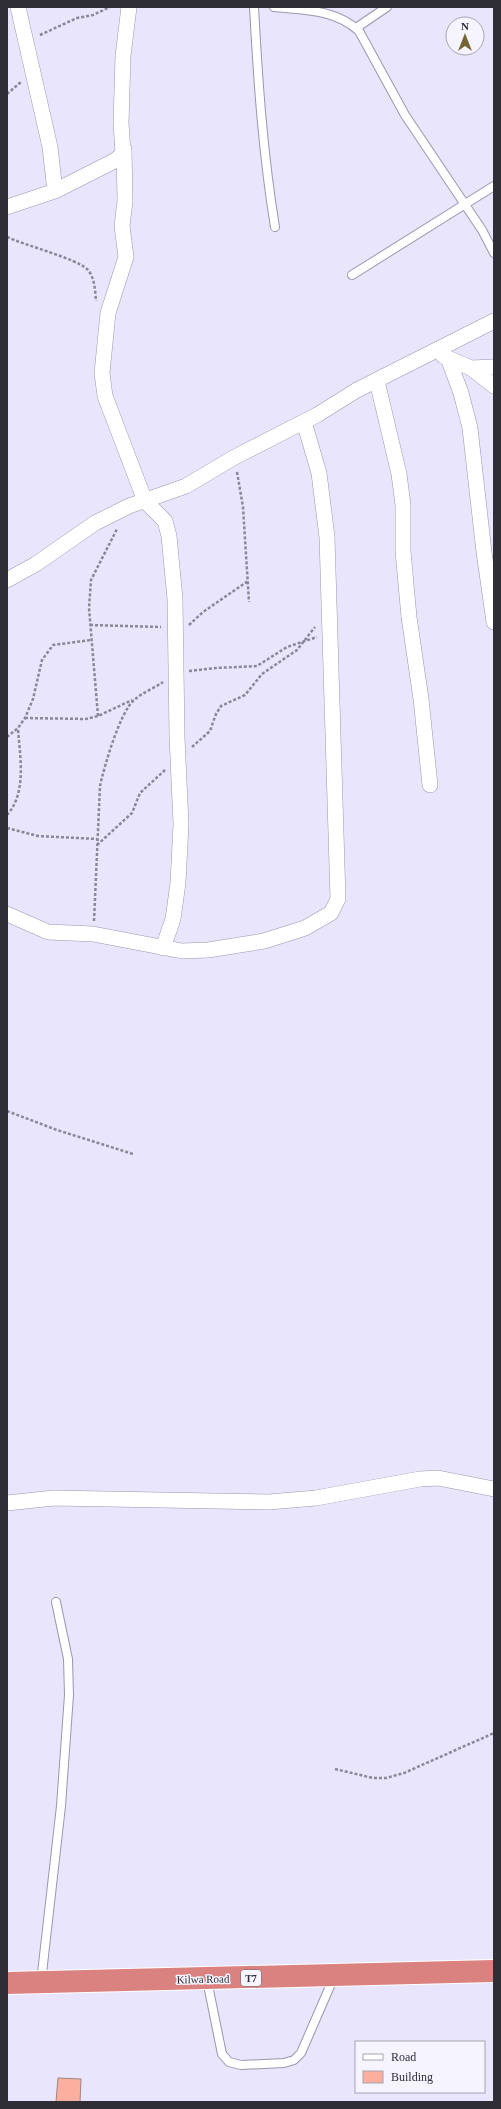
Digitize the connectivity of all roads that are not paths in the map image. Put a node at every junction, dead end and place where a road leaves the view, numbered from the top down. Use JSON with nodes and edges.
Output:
{"nodes":[{"id":1,"x":18,"y":7,"type":"edge"},
{"id":2,"x":129,"y":7,"type":"edge"},
{"id":3,"x":254,"y":7,"type":"edge"},
{"id":4,"x":274,"y":7,"type":"edge"},
{"id":5,"x":387,"y":7,"type":"edge"},
{"id":6,"x":356,"y":28,"type":"junction"},
{"id":7,"x":124,"y":149,"type":"junction"},
{"id":8,"x":494,"y":186,"type":"edge"},
{"id":9,"x":55,"y":192,"type":"junction"},
{"id":10,"x":464,"y":204,"type":"junction"},
{"id":11,"x":7,"y":207,"type":"edge"},
{"id":12,"x":275,"y":227,"type":"dead end"},
{"id":13,"x":494,"y":253,"type":"edge"},
{"id":14,"x":352,"y":275,"type":"dead end"},
{"id":15,"x":494,"y":321,"type":"edge"},
{"id":16,"x":441,"y":355,"type":"junction"},
{"id":17,"x":494,"y":367,"type":"edge"},
{"id":18,"x":471,"y":368,"type":"junction"},
{"id":19,"x":377,"y":381,"type":"junction"},
{"id":20,"x":494,"y":386,"type":"edge"},
{"id":21,"x":304,"y":422,"type":"junction"},
{"id":22,"x":145,"y":501,"type":"junction"},
{"id":23,"x":7,"y":580,"type":"edge"},
{"id":24,"x":494,"y":622,"type":"edge"},
{"id":25,"x":430,"y":785,"type":"dead end"},
{"id":26,"x":7,"y":914,"type":"edge"},
{"id":27,"x":163,"y":948,"type":"junction"},
{"id":28,"x":494,"y":1489,"type":"edge"},
{"id":29,"x":7,"y":1503,"type":"edge"},
{"id":30,"x":56,"y":1602,"type":"dead end"},
{"id":31,"x":494,"y":1972,"type":"edge"},
{"id":32,"x":334,"y":1976,"type":"junction"},
{"id":33,"x":206,"y":1979,"type":"junction"},
{"id":34,"x":7,"y":1983,"type":"edge"},
{"id":35,"x":41,"y":1983,"type":"junction"}],
"edges":[{"from":1,"to":9,"type":"street"},
{"from":2,"to":7,"type":"street"},
{"from":3,"to":12,"type":"lane"},
{"from":4,"to":6,"type":"lane"},
{"from":5,"to":6,"type":"lane"},
{"from":6,"to":10,"type":"lane"},
{"from":7,"to":9,"type":"street"},
{"from":7,"to":22,"type":"street"},
{"from":8,"to":10,"type":"lane"},
{"from":9,"to":11,"type":"street"},
{"from":10,"to":13,"type":"lane"},
{"from":10,"to":14,"type":"lane"},
{"from":15,"to":16,"type":"street"},
{"from":16,"to":18,"type":"street"},
{"from":16,"to":19,"type":"street"},
{"from":16,"to":24,"type":"street"},
{"from":17,"to":18,"type":"street"},
{"from":18,"to":20,"type":"street"},
{"from":19,"to":21,"type":"street"},
{"from":19,"to":25,"type":"street"},
{"from":21,"to":22,"type":"street"},
{"from":21,"to":27,"type":"street"},
{"from":22,"to":23,"type":"street"},
{"from":22,"to":27,"type":"street"},
{"from":26,"to":27,"type":"street"},
{"from":28,"to":29,"type":"street"},
{"from":30,"to":35,"type":"lane"},
{"from":31,"to":32,"type":"highway","name":"Kilwa Road","number":"T7"},
{"from":32,"to":33,"type":"highway","name":"Kilwa Road","number":"T7"},
{"from":32,"to":33,"type":"lane"},
{"from":33,"to":35,"type":"highway","name":"Kilwa Road","number":"T7"},
{"from":34,"to":35,"type":"highway","name":"Kilwa Road","number":"T7"}]}
